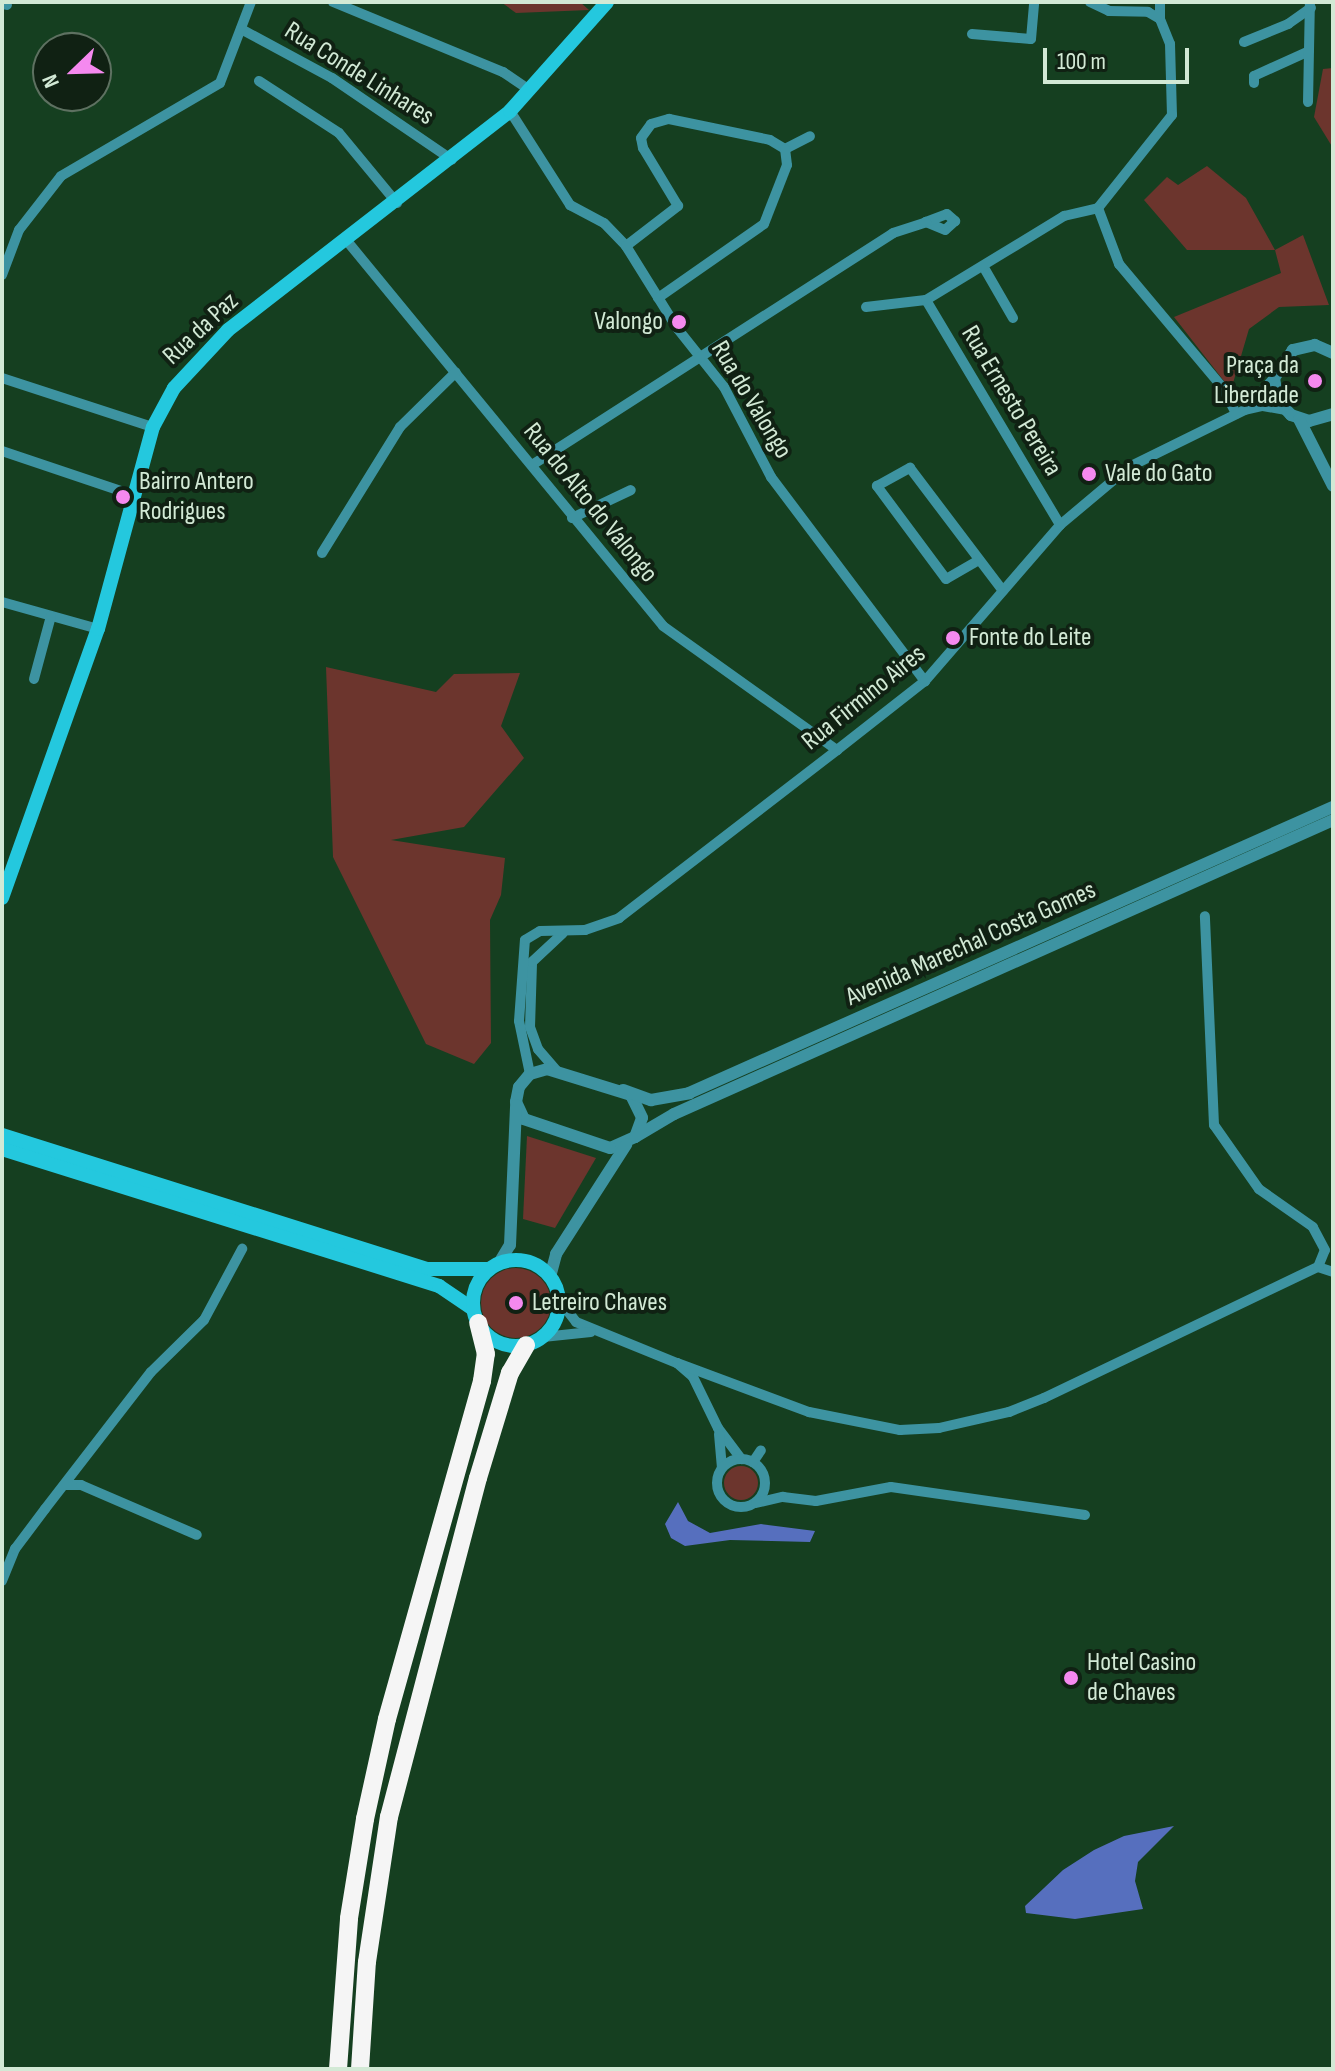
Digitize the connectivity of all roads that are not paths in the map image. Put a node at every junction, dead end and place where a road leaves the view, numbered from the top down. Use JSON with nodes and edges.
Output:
{"nodes":[{"id":1,"x":251,"y":2,"type":"edge"},
{"id":2,"x":333,"y":2,"type":"edge"},
{"id":3,"x":607,"y":2,"type":"edge"},
{"id":4,"x":1034,"y":2,"type":"edge"},
{"id":5,"x":1160,"y":2,"type":"edge"},
{"id":6,"x":1093,"y":5,"type":"edge"},
{"id":7,"x":1310,"y":5,"type":"edge"},
{"id":8,"x":1132,"y":7,"type":"edge"},
{"id":9,"x":1160,"y":19,"type":"junction"},
{"id":10,"x":241,"y":29,"type":"junction"},
{"id":11,"x":972,"y":34,"type":"dead end"},
{"id":12,"x":1244,"y":42,"type":"dead end"},
{"id":13,"x":1309,"y":51,"type":"junction"},
{"id":14,"x":259,"y":81,"type":"dead end"},
{"id":15,"x":1254,"y":83,"type":"dead end"},
{"id":16,"x":528,"y":89,"type":"junction"},
{"id":17,"x":1308,"y":102,"type":"dead end"},
{"id":18,"x":510,"y":111,"type":"junction"},
{"id":19,"x":810,"y":136,"type":"dead end"},
{"id":20,"x":785,"y":149,"type":"junction"},
{"id":21,"x":452,"y":160,"type":"junction"},
{"id":22,"x":397,"y":203,"type":"junction"},
{"id":23,"x":1098,"y":208,"type":"junction"},
{"id":24,"x":926,"y":222,"type":"dead end"},
{"id":25,"x":347,"y":241,"type":"junction"},
{"id":26,"x":626,"y":246,"type":"junction"},
{"id":27,"x":983,"y":266,"type":"junction"},
{"id":28,"x":2,"y":275,"type":"edge"},
{"id":29,"x":658,"y":298,"type":"junction"},
{"id":30,"x":926,"y":300,"type":"junction"},
{"id":31,"x":866,"y":307,"type":"dead end"},
{"id":32,"x":1013,"y":318,"type":"dead end"},
{"id":33,"x":1333,"y":353,"type":"edge"},
{"id":34,"x":702,"y":356,"type":"junction"},
{"id":35,"x":456,"y":372,"type":"junction"},
{"id":36,"x":2,"y":378,"type":"edge"},
{"id":37,"x":1274,"y":378,"type":"junction"},
{"id":38,"x":1285,"y":410,"type":"junction"},
{"id":39,"x":1240,"y":412,"type":"junction"},
{"id":40,"x":1333,"y":414,"type":"edge"},
{"id":41,"x":1299,"y":419,"type":"junction"},
{"id":42,"x":153,"y":427,"type":"junction"},
{"id":43,"x":2,"y":451,"type":"edge"},
{"id":44,"x":532,"y":465,"type":"junction"},
{"id":45,"x":1333,"y":486,"type":"edge"},
{"id":46,"x":631,"y":490,"type":"dead end"},
{"id":47,"x":133,"y":495,"type":"junction"},
{"id":48,"x":572,"y":518,"type":"junction"},
{"id":49,"x":1060,"y":525,"type":"junction"},
{"id":50,"x":322,"y":553,"type":"dead end"},
{"id":51,"x":979,"y":560,"type":"junction"},
{"id":52,"x":1003,"y":591,"type":"junction"},
{"id":53,"x":2,"y":602,"type":"edge"},
{"id":54,"x":51,"y":616,"type":"junction"},
{"id":55,"x":98,"y":629,"type":"junction"},
{"id":56,"x":34,"y":679,"type":"dead end"},
{"id":57,"x":925,"y":681,"type":"junction"},
{"id":58,"x":837,"y":750,"type":"junction"},
{"id":59,"x":1333,"y":807,"type":"edge"},
{"id":60,"x":1333,"y":820,"type":"edge"},
{"id":61,"x":2,"y":898,"type":"edge"},
{"id":62,"x":1205,"y":916,"type":"dead end"},
{"id":63,"x":563,"y":933,"type":"junction"},
{"id":64,"x":557,"y":1071,"type":"junction"},
{"id":65,"x":530,"y":1074,"type":"junction"},
{"id":66,"x":623,"y":1090,"type":"junction"},
{"id":67,"x":516,"y":1102,"type":"junction"},
{"id":68,"x":2,"y":1135,"type":"edge"},
{"id":69,"x":631,"y":1140,"type":"junction"},
{"id":70,"x":2,"y":1149,"type":"edge"},
{"id":71,"x":242,"y":1249,"type":"dead end"},
{"id":72,"x":494,"y":1266,"type":"junction"},
{"id":73,"x":1318,"y":1267,"type":"junction"},
{"id":74,"x":1333,"y":1272,"type":"edge"},
{"id":75,"x":550,"y":1277,"type":"junction"},
{"id":76,"x":559,"y":1300,"type":"junction"},
{"id":77,"x":476,"y":1316,"type":"junction"},
{"id":78,"x":597,"y":1333,"type":"junction"},
{"id":79,"x":535,"y":1341,"type":"junction"},
{"id":80,"x":677,"y":1363,"type":"junction"},
{"id":81,"x":718,"y":1428,"type":"junction"},
{"id":82,"x":761,"y":1450,"type":"dead end"},
{"id":83,"x":741,"y":1459,"type":"junction"},
{"id":84,"x":753,"y":1462,"type":"junction"},
{"id":85,"x":722,"y":1467,"type":"junction"},
{"id":86,"x":764,"y":1475,"type":"junction"},
{"id":87,"x":65,"y":1485,"type":"junction"},
{"id":88,"x":783,"y":1497,"type":"junction"},
{"id":89,"x":756,"y":1503,"type":"junction"},
{"id":90,"x":1085,"y":1515,"type":"dead end"},
{"id":91,"x":197,"y":1535,"type":"dead end"},
{"id":92,"x":5,"y":1564,"type":"edge"},
{"id":93,"x":2,"y":1581,"type":"edge"},
{"id":94,"x":338,"y":2069,"type":"edge"},
{"id":95,"x":360,"y":2069,"type":"edge"}],
"edges":[{"from":1,"to":10,"type":"street"},
{"from":2,"to":16,"type":"street"},
{"from":3,"to":16,"type":"main road","name":"Rua da Paz"},
{"from":4,"to":11,"type":"street"},
{"from":5,"to":9,"type":"street"},
{"from":6,"to":8,"type":"street"},
{"from":7,"to":12,"type":"street"},
{"from":7,"to":13,"type":"street"},
{"from":8,"to":9,"type":"street"},
{"from":9,"to":23,"type":"street"},
{"from":10,"to":21,"type":"street","name":"Rua Conde Linhares"},
{"from":10,"to":28,"type":"street"},
{"from":13,"to":15,"type":"street"},
{"from":13,"to":17,"type":"street"},
{"from":14,"to":22,"type":"street"},
{"from":16,"to":18,"type":"main road","name":"Rua da Paz"},
{"from":18,"to":21,"type":"main road","name":"Rua da Paz"},
{"from":18,"to":26,"type":"street","name":"Rua do Valongo"},
{"from":19,"to":20,"type":"street"},
{"from":20,"to":26,"type":"street"},
{"from":20,"to":29,"type":"street"},
{"from":21,"to":22,"type":"main road","name":"Rua da Paz"},
{"from":22,"to":25,"type":"main road","name":"Rua da Paz"},
{"from":23,"to":27,"type":"street"},
{"from":23,"to":39,"type":"street"},
{"from":24,"to":34,"type":"street"},
{"from":25,"to":35,"type":"street","name":"Rua do Alto do Valongo"},
{"from":25,"to":42,"type":"main road","name":"Rua da Paz"},
{"from":26,"to":29,"type":"street","name":"Rua do Valongo"},
{"from":27,"to":30,"type":"street"},
{"from":27,"to":32,"type":"street"},
{"from":29,"to":34,"type":"street","name":"Rua do Valongo"},
{"from":30,"to":31,"type":"street"},
{"from":30,"to":49,"type":"street","name":"Rua Ernesto Pereira"},
{"from":33,"to":37,"type":"street"},
{"from":34,"to":44,"type":"street"},
{"from":34,"to":57,"type":"street","name":"Rua do Valongo"},
{"from":35,"to":44,"type":"street","name":"Rua do Alto do Valongo"},
{"from":35,"to":50,"type":"street"},
{"from":36,"to":42,"type":"street"},
{"from":37,"to":38,"type":"street"},
{"from":37,"to":39,"type":"street"},
{"from":38,"to":39,"type":"street"},
{"from":38,"to":41,"type":"street"},
{"from":39,"to":49,"type":"street","name":"Rua Firmino Aires"},
{"from":40,"to":41,"type":"street"},
{"from":41,"to":45,"type":"street"},
{"from":42,"to":47,"type":"main road","name":"Rua da Paz"},
{"from":43,"to":47,"type":"street"},
{"from":44,"to":48,"type":"street","name":"Rua do Alto do Valongo"},
{"from":46,"to":48,"type":"street"},
{"from":47,"to":55,"type":"main road","name":"Rua da Paz"},
{"from":48,"to":58,"type":"street","name":"Rua do Alto do Valongo"},
{"from":49,"to":52,"type":"street","name":"Rua Firmino Aires"},
{"from":51,"to":51,"type":"street"},
{"from":51,"to":52,"type":"street"},
{"from":52,"to":57,"type":"street","name":"Rua Firmino Aires"},
{"from":53,"to":54,"type":"street"},
{"from":54,"to":55,"type":"street"},
{"from":54,"to":56,"type":"street"},
{"from":55,"to":61,"type":"main road","name":"Rua da Paz"},
{"from":57,"to":58,"type":"street","name":"Rua Firmino Aires"},
{"from":58,"to":63,"type":"street","name":"Rua Firmino Aires"},
{"from":59,"to":66,"type":"street","name":"Avenida Marechal Costa Gomes"},
{"from":60,"to":69,"type":"street","name":"Avenida Marechal Costa Gomes"},
{"from":62,"to":73,"type":"street"},
{"from":63,"to":64,"type":"street"},
{"from":63,"to":65,"type":"street","name":"Rua Firmino Aires"},
{"from":64,"to":65,"type":"street"},
{"from":64,"to":66,"type":"street","name":"Avenida Marechal Costa Gomes"},
{"from":65,"to":67,"type":"street"},
{"from":66,"to":69,"type":"street"},
{"from":67,"to":69,"type":"street"},
{"from":67,"to":72,"type":"street"},
{"from":68,"to":72,"type":"main road"},
{"from":69,"to":75,"type":"street"},
{"from":70,"to":77,"type":"main road"},
{"from":71,"to":87,"type":"street"},
{"from":72,"to":75,"type":"main road"},
{"from":72,"to":77,"type":"main road"},
{"from":73,"to":74,"type":"street"},
{"from":73,"to":80,"type":"street"},
{"from":75,"to":76,"type":"main road"},
{"from":76,"to":78,"type":"street"},
{"from":76,"to":79,"type":"main road"},
{"from":77,"to":79,"type":"main road"},
{"from":77,"to":94,"type":"highway"},
{"from":78,"to":79,"type":"street"},
{"from":78,"to":80,"type":"street"},
{"from":79,"to":95,"type":"highway"},
{"from":80,"to":81,"type":"street"},
{"from":81,"to":83,"type":"street"},
{"from":81,"to":85,"type":"street"},
{"from":82,"to":84,"type":"street"},
{"from":83,"to":84,"type":"street"},
{"from":83,"to":85,"type":"street"},
{"from":84,"to":86,"type":"street"},
{"from":85,"to":89,"type":"street"},
{"from":86,"to":88,"type":"street"},
{"from":86,"to":89,"type":"street"},
{"from":87,"to":91,"type":"street"},
{"from":87,"to":92,"type":"street"},
{"from":88,"to":89,"type":"street"},
{"from":88,"to":90,"type":"street"},
{"from":92,"to":93,"type":"street"}]}
